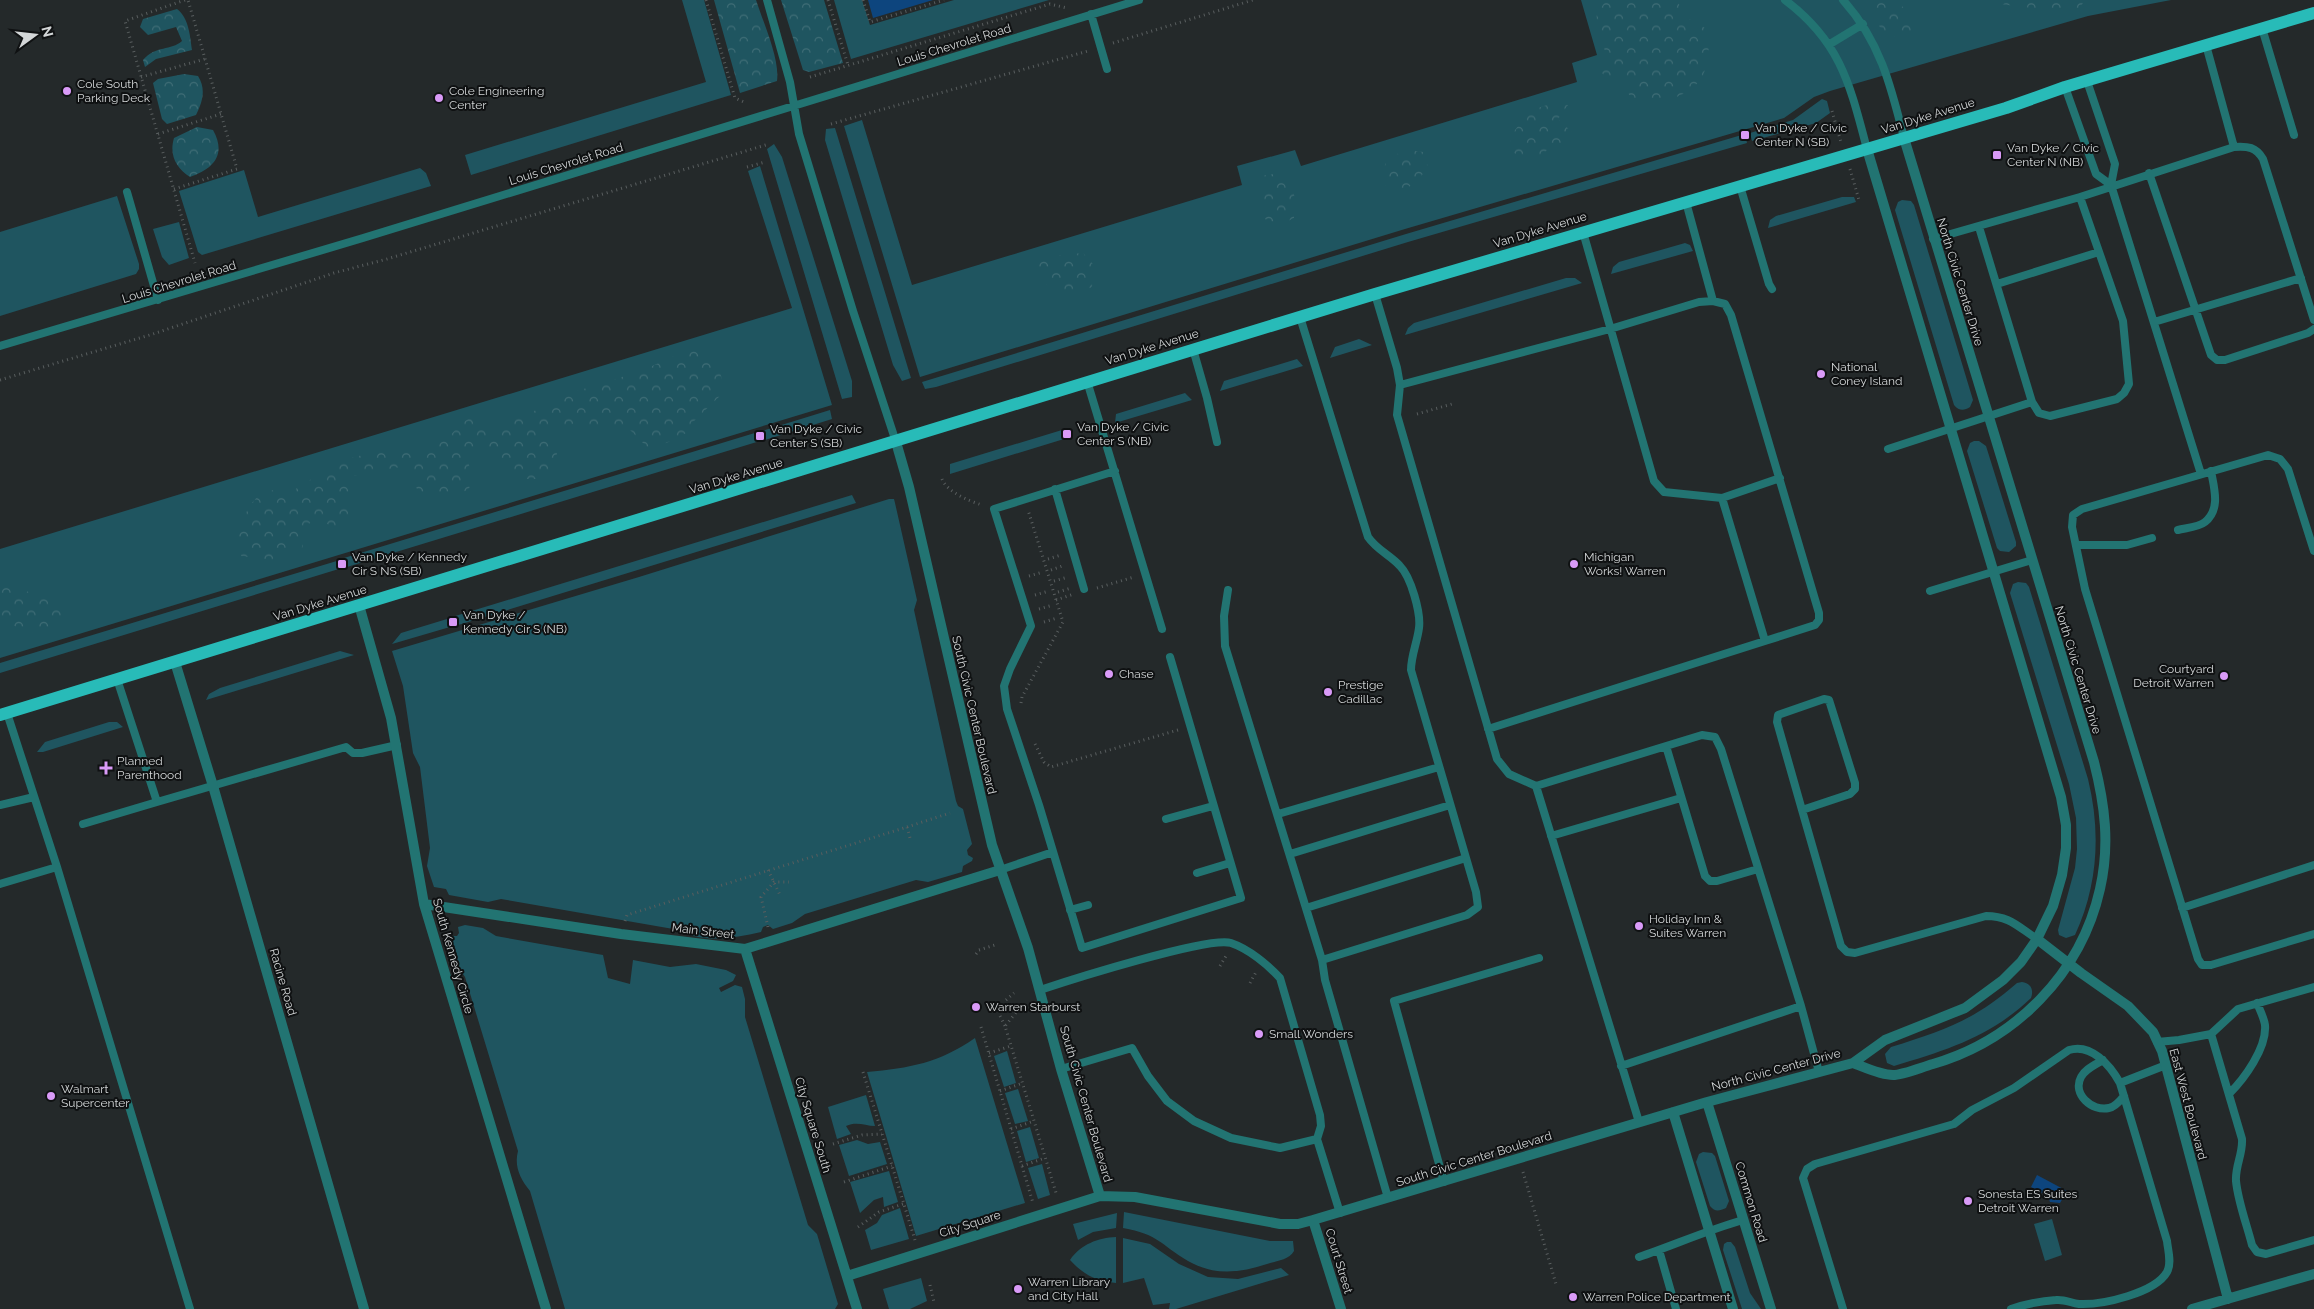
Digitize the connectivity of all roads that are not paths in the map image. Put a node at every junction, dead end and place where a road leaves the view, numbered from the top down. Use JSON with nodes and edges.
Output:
{"nodes":[{"id":1,"x":767,"y":0,"type":"edge"},
{"id":2,"x":1139,"y":0,"type":"edge"},
{"id":3,"x":1785,"y":0,"type":"edge"},
{"id":4,"x":1843,"y":0,"type":"edge"},
{"id":5,"x":2314,"y":13,"type":"edge"},
{"id":6,"x":1091,"y":14,"type":"junction"},
{"id":7,"x":1863,"y":24,"type":"junction"},
{"id":8,"x":2262,"y":28,"type":"junction"},
{"id":9,"x":1830,"y":44,"type":"junction"},
{"id":10,"x":2206,"y":45,"type":"junction"},
{"id":11,"x":1107,"y":69,"type":"dead end"},
{"id":12,"x":2087,"y":81,"type":"junction"},
{"id":13,"x":2065,"y":87,"type":"junction"},
{"id":14,"x":794,"y":105,"type":"junction"},
{"id":15,"x":2294,"y":135,"type":"dead end"},
{"id":16,"x":1904,"y":138,"type":"junction"},
{"id":17,"x":2234,"y":147,"type":"junction"},
{"id":18,"x":1867,"y":149,"type":"junction"},
{"id":19,"x":2149,"y":173,"type":"junction"},
{"id":20,"x":2111,"y":185,"type":"junction"},
{"id":21,"x":1740,"y":186,"type":"junction"},
{"id":22,"x":128,"y":192,"type":"dead end"},
{"id":23,"x":2080,"y":196,"type":"junction"},
{"id":24,"x":1686,"y":202,"type":"junction"},
{"id":25,"x":1979,"y":227,"type":"junction"},
{"id":26,"x":1583,"y":232,"type":"junction"},
{"id":27,"x":1933,"y":239,"type":"junction"},
{"id":28,"x":2099,"y":252,"type":"junction"},
{"id":29,"x":2301,"y":278,"type":"junction"},
{"id":30,"x":1997,"y":284,"type":"junction"},
{"id":31,"x":1772,"y":289,"type":"dead end"},
{"id":32,"x":1375,"y":294,"type":"junction"},
{"id":33,"x":158,"y":300,"type":"junction"},
{"id":34,"x":1713,"y":301,"type":"junction"},
{"id":35,"x":2196,"y":310,"type":"junction"},
{"id":36,"x":1300,"y":317,"type":"junction"},
{"id":37,"x":2314,"y":320,"type":"edge"},
{"id":38,"x":2154,"y":322,"type":"junction"},
{"id":39,"x":1610,"y":329,"type":"junction"},
{"id":40,"x":2314,"y":329,"type":"edge"},
{"id":41,"x":0,"y":346,"type":"edge"},
{"id":42,"x":1193,"y":350,"type":"junction"},
{"id":43,"x":1087,"y":382,"type":"junction"},
{"id":44,"x":1400,"y":385,"type":"junction"},
{"id":45,"x":2032,"y":402,"type":"junction"},
{"id":46,"x":1988,"y":418,"type":"junction"},
{"id":47,"x":1950,"y":430,"type":"junction"},
{"id":48,"x":896,"y":442,"type":"junction"},
{"id":49,"x":1217,"y":442,"type":"dead end"},
{"id":50,"x":1888,"y":449,"type":"dead end"},
{"id":51,"x":2211,"y":471,"type":"junction"},
{"id":52,"x":1115,"y":472,"type":"junction"},
{"id":53,"x":2201,"y":474,"type":"junction"},
{"id":54,"x":1780,"y":478,"type":"junction"},
{"id":55,"x":1055,"y":489,"type":"junction"},
{"id":56,"x":1722,"y":498,"type":"junction"},
{"id":57,"x":2178,"y":530,"type":"dead end"},
{"id":58,"x":2152,"y":538,"type":"dead end"},
{"id":59,"x":2076,"y":545,"type":"junction"},
{"id":60,"x":2314,"y":551,"type":"edge"},
{"id":61,"x":2032,"y":560,"type":"junction"},
{"id":62,"x":1993,"y":572,"type":"junction"},
{"id":63,"x":1084,"y":589,"type":"dead end"},
{"id":64,"x":1228,"y":590,"type":"dead end"},
{"id":65,"x":1930,"y":591,"type":"dead end"},
{"id":66,"x":359,"y":605,"type":"junction"},
{"id":67,"x":1162,"y":629,"type":"dead end"},
{"id":68,"x":1765,"y":641,"type":"junction"},
{"id":69,"x":1170,"y":657,"type":"dead end"},
{"id":70,"x":175,"y":662,"type":"junction"},
{"id":71,"x":117,"y":679,"type":"junction"},
{"id":72,"x":4,"y":714,"type":"edge"},
{"id":73,"x":1488,"y":729,"type":"junction"},
{"id":74,"x":397,"y":744,"type":"junction"},
{"id":75,"x":1666,"y":746,"type":"junction"},
{"id":76,"x":1439,"y":767,"type":"junction"},
{"id":77,"x":213,"y":786,"type":"junction"},
{"id":78,"x":1536,"y":786,"type":"junction"},
{"id":79,"x":34,"y":797,"type":"junction"},
{"id":80,"x":1682,"y":798,"type":"junction"},
{"id":81,"x":157,"y":802,"type":"junction"},
{"id":82,"x":0,"y":805,"type":"edge"},
{"id":83,"x":1450,"y":805,"type":"junction"},
{"id":84,"x":1213,"y":806,"type":"junction"},
{"id":85,"x":1802,"y":810,"type":"junction"},
{"id":86,"x":1278,"y":814,"type":"junction"},
{"id":87,"x":1166,"y":819,"type":"dead end"},
{"id":88,"x":83,"y":824,"type":"dead end"},
{"id":89,"x":1552,"y":836,"type":"junction"},
{"id":90,"x":1053,"y":852,"type":"junction"},
{"id":91,"x":1290,"y":854,"type":"junction"},
{"id":92,"x":1466,"y":858,"type":"junction"},
{"id":93,"x":1230,"y":863,"type":"junction"},
{"id":94,"x":2314,"y":865,"type":"edge"},
{"id":95,"x":57,"y":867,"type":"junction"},
{"id":96,"x":1758,"y":869,"type":"junction"},
{"id":97,"x":1000,"y":870,"type":"junction"},
{"id":98,"x":1197,"y":873,"type":"dead end"},
{"id":99,"x":0,"y":884,"type":"edge"},
{"id":100,"x":424,"y":904,"type":"junction"},
{"id":101,"x":1088,"y":905,"type":"dead end"},
{"id":102,"x":1306,"y":908,"type":"junction"},
{"id":103,"x":2182,"y":908,"type":"junction"},
{"id":104,"x":1070,"y":910,"type":"junction"},
{"id":105,"x":2314,"y":934,"type":"edge"},
{"id":106,"x":2037,"y":939,"type":"junction"},
{"id":107,"x":745,"y":949,"type":"junction"},
{"id":108,"x":1539,"y":958,"type":"dead end"},
{"id":109,"x":1322,"y":960,"type":"junction"},
{"id":110,"x":2069,"y":963,"type":"junction"},
{"id":111,"x":2314,"y":987,"type":"edge"},
{"id":112,"x":1040,"y":990,"type":"junction"},
{"id":113,"x":2257,"y":1003,"type":"junction"},
{"id":114,"x":1801,"y":1006,"type":"junction"},
{"id":115,"x":2211,"y":1034,"type":"junction"},
{"id":116,"x":2157,"y":1042,"type":"junction"},
{"id":117,"x":2103,"y":1060,"type":"junction"},
{"id":118,"x":1853,"y":1063,"type":"junction"},
{"id":119,"x":2166,"y":1065,"type":"junction"},
{"id":120,"x":1621,"y":1066,"type":"junction"},
{"id":121,"x":1061,"y":1069,"type":"junction"},
{"id":122,"x":1818,"y":1072,"type":"junction"},
{"id":123,"x":2120,"y":1083,"type":"junction"},
{"id":124,"x":2228,"y":1094,"type":"junction"},
{"id":125,"x":2124,"y":1096,"type":"junction"},
{"id":126,"x":1706,"y":1102,"type":"junction"},
{"id":127,"x":1673,"y":1112,"type":"junction"},
{"id":128,"x":1639,"y":1122,"type":"junction"},
{"id":129,"x":1317,"y":1139,"type":"junction"},
{"id":130,"x":1444,"y":1182,"type":"junction"},
{"id":131,"x":1100,"y":1196,"type":"junction"},
{"id":132,"x":1388,"y":1198,"type":"junction"},
{"id":133,"x":1340,"y":1213,"type":"junction"},
{"id":134,"x":1313,"y":1220,"type":"junction"},
{"id":135,"x":1743,"y":1220,"type":"junction"},
{"id":136,"x":1708,"y":1230,"type":"junction"},
{"id":137,"x":2314,"y":1240,"type":"edge"},
{"id":138,"x":1659,"y":1250,"type":"junction"},
{"id":139,"x":1639,"y":1257,"type":"dead end"},
{"id":140,"x":2314,"y":1274,"type":"edge"},
{"id":141,"x":847,"y":1276,"type":"junction"},
{"id":142,"x":2228,"y":1298,"type":"junction"},
{"id":143,"x":190,"y":1309,"type":"edge"},
{"id":144,"x":364,"y":1309,"type":"edge"},
{"id":145,"x":546,"y":1309,"type":"edge"},
{"id":146,"x":857,"y":1309,"type":"edge"},
{"id":147,"x":1341,"y":1309,"type":"edge"},
{"id":148,"x":1676,"y":1309,"type":"edge"},
{"id":149,"x":1733,"y":1309,"type":"edge"},
{"id":150,"x":1771,"y":1309,"type":"edge"},
{"id":151,"x":1843,"y":1309,"type":"edge"},
{"id":152,"x":2011,"y":1309,"type":"edge"},
{"id":153,"x":2192,"y":1309,"type":"edge"}],
"edges":[{"from":1,"to":14,"type":"lane"},
{"from":2,"to":6,"type":"lane","name":"Louis Chevrolet Road"},
{"from":3,"to":9,"type":"lane"},
{"from":4,"to":7,"type":"lane"},
{"from":5,"to":8,"type":"main road","name":"Van Dyke Avenue"},
{"from":6,"to":11,"type":"lane"},
{"from":6,"to":14,"type":"lane","name":"Louis Chevrolet Road"},
{"from":7,"to":9,"type":"lane"},
{"from":7,"to":16,"type":"lane"},
{"from":8,"to":10,"type":"main road","name":"Van Dyke Avenue"},
{"from":8,"to":15,"type":"lane"},
{"from":9,"to":18,"type":"lane"},
{"from":10,"to":12,"type":"main road","name":"Van Dyke Avenue"},
{"from":10,"to":17,"type":"lane"},
{"from":12,"to":13,"type":"main road","name":"Van Dyke Avenue"},
{"from":12,"to":20,"type":"lane"},
{"from":13,"to":16,"type":"main road","name":"Van Dyke Avenue"},
{"from":13,"to":20,"type":"lane"},
{"from":14,"to":33,"type":"lane","name":"Louis Chevrolet Road"},
{"from":14,"to":48,"type":"lane"},
{"from":16,"to":18,"type":"main road","name":"Van Dyke Avenue"},
{"from":16,"to":27,"type":"street","name":"North Civic Center Drive"},
{"from":17,"to":19,"type":"lane"},
{"from":17,"to":29,"type":"lane"},
{"from":18,"to":21,"type":"main road","name":"Van Dyke Avenue"},
{"from":18,"to":47,"type":"street","name":"North Civic Center Drive"},
{"from":19,"to":20,"type":"lane"},
{"from":19,"to":35,"type":"lane"},
{"from":20,"to":23,"type":"lane"},
{"from":20,"to":38,"type":"lane"},
{"from":21,"to":24,"type":"main road","name":"Van Dyke Avenue"},
{"from":21,"to":31,"type":"lane"},
{"from":22,"to":33,"type":"lane"},
{"from":23,"to":25,"type":"lane"},
{"from":23,"to":28,"type":"lane"},
{"from":24,"to":26,"type":"main road","name":"Van Dyke Avenue"},
{"from":24,"to":34,"type":"lane"},
{"from":25,"to":27,"type":"lane"},
{"from":25,"to":30,"type":"lane"},
{"from":26,"to":32,"type":"main road","name":"Van Dyke Avenue"},
{"from":26,"to":39,"type":"lane"},
{"from":27,"to":46,"type":"street","name":"North Civic Center Drive"},
{"from":28,"to":30,"type":"lane"},
{"from":28,"to":45,"type":"lane"},
{"from":29,"to":35,"type":"lane"},
{"from":29,"to":37,"type":"lane"},
{"from":30,"to":45,"type":"lane"},
{"from":32,"to":36,"type":"main road","name":"Van Dyke Avenue"},
{"from":32,"to":44,"type":"lane"},
{"from":33,"to":41,"type":"lane","name":"Louis Chevrolet Road"},
{"from":34,"to":39,"type":"lane"},
{"from":34,"to":54,"type":"lane"},
{"from":35,"to":38,"type":"lane"},
{"from":35,"to":40,"type":"lane"},
{"from":36,"to":42,"type":"main road","name":"Van Dyke Avenue"},
{"from":36,"to":76,"type":"lane"},
{"from":38,"to":53,"type":"lane"},
{"from":39,"to":44,"type":"lane"},
{"from":39,"to":56,"type":"lane"},
{"from":42,"to":43,"type":"main road","name":"Van Dyke Avenue"},
{"from":42,"to":49,"type":"lane"},
{"from":43,"to":48,"type":"main road","name":"Van Dyke Avenue"},
{"from":43,"to":52,"type":"lane"},
{"from":44,"to":73,"type":"lane"},
{"from":45,"to":46,"type":"lane"},
{"from":46,"to":47,"type":"lane"},
{"from":46,"to":61,"type":"street","name":"North Civic Center Drive"},
{"from":47,"to":50,"type":"lane"},
{"from":47,"to":62,"type":"street","name":"North Civic Center Drive"},
{"from":48,"to":66,"type":"main road","name":"Van Dyke Avenue"},
{"from":48,"to":97,"type":"street","name":"South Civic Center Boulevard"},
{"from":51,"to":53,"type":"lane"},
{"from":51,"to":57,"type":"lane"},
{"from":51,"to":60,"type":"lane"},
{"from":52,"to":55,"type":"lane"},
{"from":52,"to":67,"type":"lane"},
{"from":53,"to":59,"type":"lane"},
{"from":54,"to":56,"type":"lane"},
{"from":54,"to":68,"type":"lane"},
{"from":55,"to":63,"type":"lane"},
{"from":55,"to":90,"type":"lane"},
{"from":56,"to":68,"type":"lane"},
{"from":58,"to":59,"type":"lane"},
{"from":59,"to":103,"type":"lane"},
{"from":61,"to":62,"type":"lane"},
{"from":61,"to":110,"type":"street","name":"North Civic Center Drive"},
{"from":62,"to":65,"type":"lane"},
{"from":62,"to":106,"type":"street","name":"North Civic Center Drive"},
{"from":64,"to":86,"type":"lane"},
{"from":66,"to":70,"type":"main road","name":"Van Dyke Avenue"},
{"from":66,"to":74,"type":"street","name":"South Kennedy Circle"},
{"from":68,"to":73,"type":"lane"},
{"from":69,"to":84,"type":"lane"},
{"from":70,"to":71,"type":"main road","name":"Van Dyke Avenue"},
{"from":70,"to":77,"type":"street","name":"Racine Road"},
{"from":71,"to":72,"type":"main road","name":"Van Dyke Avenue"},
{"from":71,"to":81,"type":"lane"},
{"from":72,"to":79,"type":"lane"},
{"from":73,"to":78,"type":"lane"},
{"from":74,"to":77,"type":"lane"},
{"from":74,"to":100,"type":"street","name":"South Kennedy Circle"},
{"from":75,"to":78,"type":"lane"},
{"from":75,"to":80,"type":"lane"},
{"from":75,"to":96,"type":"lane"},
{"from":76,"to":83,"type":"lane"},
{"from":76,"to":86,"type":"lane"},
{"from":77,"to":81,"type":"lane"},
{"from":77,"to":144,"type":"street","name":"Racine Road"},
{"from":78,"to":89,"type":"lane"},
{"from":79,"to":82,"type":"lane"},
{"from":79,"to":95,"type":"lane"},
{"from":80,"to":89,"type":"lane"},
{"from":80,"to":96,"type":"lane"},
{"from":81,"to":88,"type":"lane"},
{"from":83,"to":91,"type":"lane"},
{"from":83,"to":92,"type":"lane"},
{"from":84,"to":87,"type":"lane"},
{"from":84,"to":93,"type":"lane"},
{"from":85,"to":85,"type":"lane"},
{"from":85,"to":106,"type":"lane"},
{"from":86,"to":91,"type":"lane"},
{"from":89,"to":120,"type":"lane"},
{"from":90,"to":97,"type":"lane"},
{"from":90,"to":104,"type":"lane"},
{"from":91,"to":102,"type":"lane"},
{"from":92,"to":102,"type":"lane"},
{"from":92,"to":109,"type":"lane"},
{"from":93,"to":98,"type":"lane"},
{"from":93,"to":104,"type":"lane"},
{"from":94,"to":103,"type":"lane"},
{"from":95,"to":99,"type":"lane"},
{"from":95,"to":143,"type":"lane"},
{"from":96,"to":114,"type":"lane"},
{"from":97,"to":107,"type":"street","name":"Main Street"},
{"from":97,"to":112,"type":"street","name":"South Civic Center Boulevard"},
{"from":100,"to":107,"type":"street","name":"Main Street"},
{"from":100,"to":145,"type":"street","name":"South Kennedy Circle"},
{"from":101,"to":104,"type":"lane"},
{"from":102,"to":109,"type":"lane"},
{"from":103,"to":105,"type":"lane"},
{"from":106,"to":110,"type":"street","name":"East West Boulevard"},
{"from":106,"to":118,"type":"street","name":"North Civic Center Drive"},
{"from":107,"to":141,"type":"street","name":"City Square South"},
{"from":108,"to":130,"type":"lane"},
{"from":109,"to":132,"type":"lane"},
{"from":110,"to":116,"type":"street","name":"East West Boulevard"},
{"from":110,"to":118,"type":"street","name":"North Civic Center Drive"},
{"from":111,"to":113,"type":"lane"},
{"from":112,"to":121,"type":"street","name":"South Civic Center Boulevard"},
{"from":112,"to":129,"type":"lane"},
{"from":113,"to":115,"type":"lane"},
{"from":113,"to":124,"type":"lane"},
{"from":114,"to":120,"type":"lane"},
{"from":114,"to":122,"type":"lane"},
{"from":115,"to":116,"type":"lane"},
{"from":115,"to":124,"type":"lane"},
{"from":116,"to":119,"type":"street","name":"East West Boulevard"},
{"from":117,"to":123,"type":"lane"},
{"from":117,"to":125,"type":"lane"},
{"from":117,"to":151,"type":"lane"},
{"from":118,"to":122,"type":"street","name":"North Civic Center Drive"},
{"from":119,"to":123,"type":"lane"},
{"from":119,"to":142,"type":"street","name":"East West Boulevard"},
{"from":120,"to":128,"type":"lane"},
{"from":121,"to":129,"type":"lane"},
{"from":121,"to":131,"type":"street","name":"South Civic Center Boulevard"},
{"from":122,"to":126,"type":"street","name":"North Civic Center Drive"},
{"from":123,"to":125,"type":"lane"},
{"from":124,"to":137,"type":"lane"},
{"from":125,"to":152,"type":"lane"},
{"from":126,"to":127,"type":"street","name":"South Civic Center Boulevard"},
{"from":126,"to":135,"type":"street","name":"Common Road"},
{"from":127,"to":128,"type":"street","name":"South Civic Center Boulevard"},
{"from":127,"to":136,"type":"street"},
{"from":128,"to":130,"type":"street","name":"South Civic Center Boulevard"},
{"from":129,"to":133,"type":"lane"},
{"from":130,"to":132,"type":"street","name":"South Civic Center Boulevard"},
{"from":131,"to":134,"type":"street","name":"South Civic Center Boulevard"},
{"from":131,"to":141,"type":"street","name":"City Square"},
{"from":132,"to":133,"type":"street","name":"South Civic Center Boulevard"},
{"from":133,"to":134,"type":"street","name":"South Civic Center Boulevard"},
{"from":134,"to":147,"type":"street","name":"Court Street"},
{"from":135,"to":136,"type":"lane"},
{"from":135,"to":150,"type":"street","name":"Common Road"},
{"from":136,"to":138,"type":"lane"},
{"from":136,"to":149,"type":"street"},
{"from":138,"to":139,"type":"lane"},
{"from":138,"to":148,"type":"lane"},
{"from":140,"to":142,"type":"street"},
{"from":141,"to":146,"type":"street","name":"City Square South"},
{"from":142,"to":153,"type":"street"}]}
